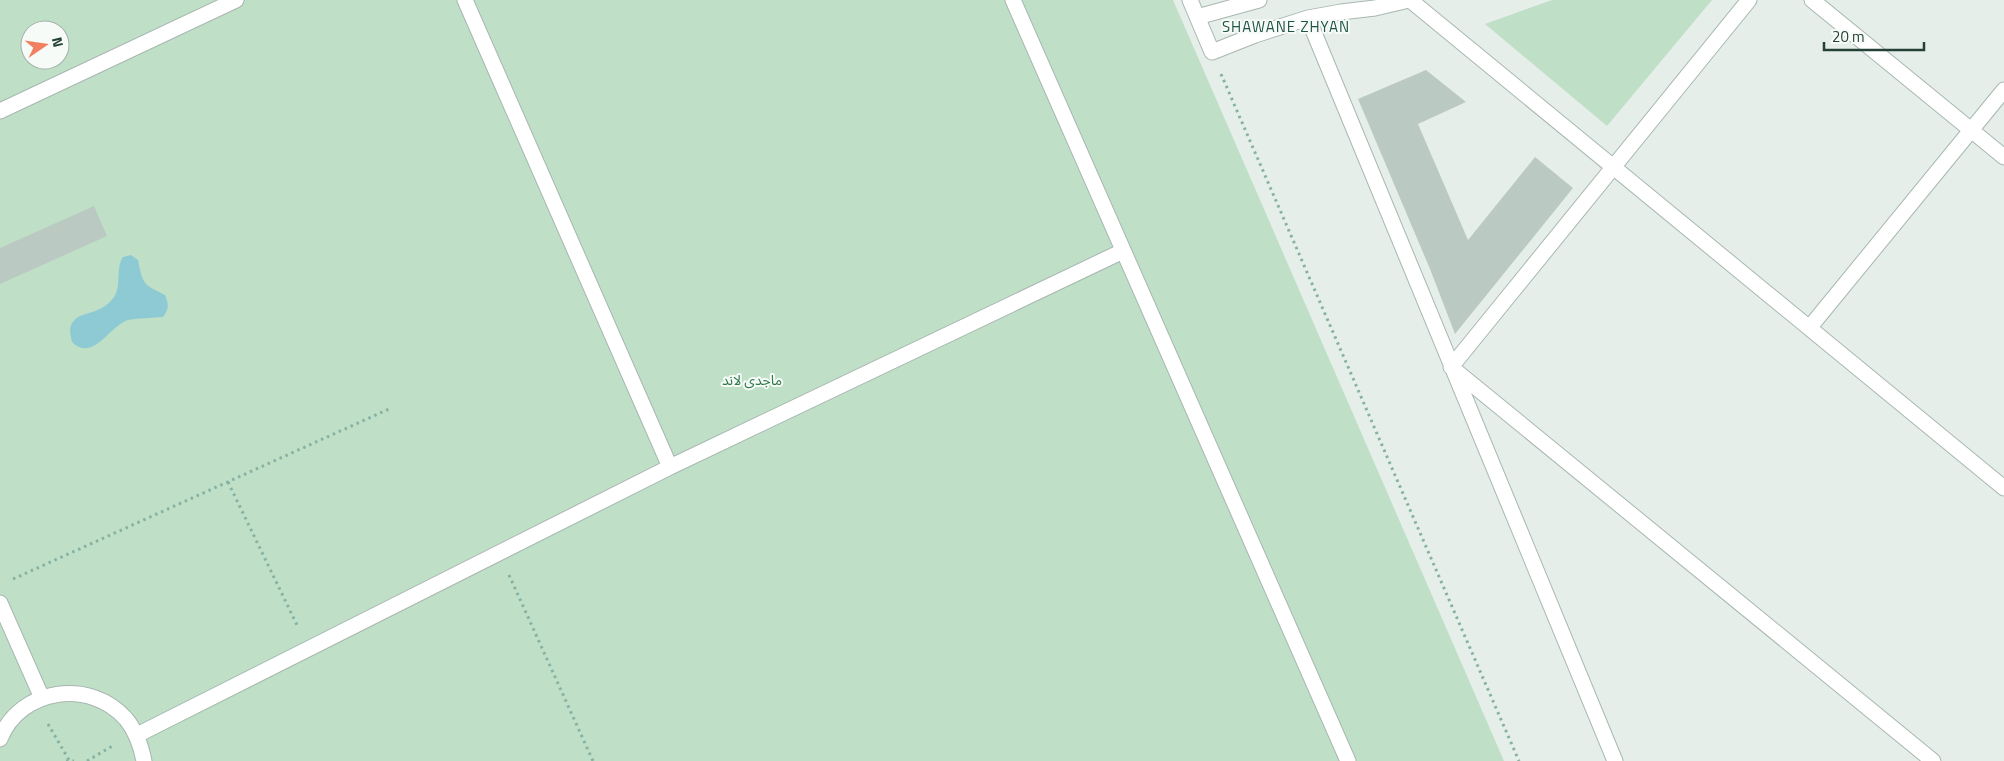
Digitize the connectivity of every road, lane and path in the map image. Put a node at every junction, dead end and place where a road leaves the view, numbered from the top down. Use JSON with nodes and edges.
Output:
{"nodes":[{"id":1,"x":236,"y":0,"type":"edge"},
{"id":2,"x":465,"y":0,"type":"edge"},
{"id":3,"x":1013,"y":0,"type":"edge"},
{"id":4,"x":1190,"y":0,"type":"edge"},
{"id":5,"x":1259,"y":0,"type":"edge"},
{"id":6,"x":1410,"y":0,"type":"edge"},
{"id":7,"x":1749,"y":0,"type":"edge"},
{"id":8,"x":1812,"y":0,"type":"edge"},
{"id":9,"x":1373,"y":4,"type":"edge"},
{"id":10,"x":1197,"y":17,"type":"junction"},
{"id":11,"x":1308,"y":18,"type":"junction"},
{"id":12,"x":1212,"y":52,"type":"junction"},
{"id":13,"x":2004,"y":90,"type":"edge"},
{"id":14,"x":0,"y":111,"type":"edge"},
{"id":15,"x":1971,"y":130,"type":"junction"},
{"id":16,"x":2004,"y":157,"type":"edge"},
{"id":17,"x":1613,"y":167,"type":"junction"},
{"id":18,"x":1123,"y":251,"type":"junction"},
{"id":19,"x":1810,"y":327,"type":"junction"},
{"id":20,"x":1451,"y":367,"type":"junction"},
{"id":21,"x":389,"y":409,"type":"dead end"},
{"id":22,"x":670,"y":467,"type":"junction"},
{"id":23,"x":228,"y":482,"type":"junction"},
{"id":24,"x":2002,"y":482,"type":"edge"},
{"id":25,"x":509,"y":574,"type":"dead end"},
{"id":26,"x":13,"y":579,"type":"dead end"},
{"id":27,"x":0,"y":603,"type":"edge"},
{"id":28,"x":297,"y":625,"type":"dead end"},
{"id":29,"x":42,"y":698,"type":"junction"},
{"id":30,"x":54,"y":718,"type":"dead end"},
{"id":31,"x":46,"y":721,"type":"junction"},
{"id":32,"x":40,"y":726,"type":"dead end"},
{"id":33,"x":136,"y":735,"type":"junction"},
{"id":34,"x":0,"y":739,"type":"edge"},
{"id":35,"x":118,"y":742,"type":"dead end"},
{"id":36,"x":67,"y":760,"type":"edge"},
{"id":37,"x":74,"y":761,"type":"edge"},
{"id":38,"x":87,"y":761,"type":"edge"},
{"id":39,"x":144,"y":761,"type":"edge"},
{"id":40,"x":594,"y":761,"type":"edge"},
{"id":41,"x":1348,"y":761,"type":"edge"},
{"id":42,"x":1519,"y":761,"type":"edge"},
{"id":43,"x":1615,"y":761,"type":"edge"},
{"id":44,"x":1933,"y":761,"type":"edge"}],
"edges":[{"from":1,"to":14,"type":"street"},
{"from":2,"to":22,"type":"street"},
{"from":3,"to":18,"type":"street"},
{"from":4,"to":10,"type":"street"},
{"from":5,"to":10,"type":"street"},
{"from":6,"to":9,"type":"street"},
{"from":6,"to":17,"type":"street"},
{"from":7,"to":17,"type":"street"},
{"from":8,"to":15,"type":"street"},
{"from":9,"to":11,"type":"street"},
{"from":10,"to":12,"type":"street"},
{"from":11,"to":12,"type":"street"},
{"from":11,"to":20,"type":"street"},
{"from":12,"to":42,"type":"path"},
{"from":13,"to":15,"type":"street"},
{"from":15,"to":16,"type":"street"},
{"from":15,"to":19,"type":"street"},
{"from":17,"to":19,"type":"street"},
{"from":17,"to":20,"type":"street"},
{"from":18,"to":22,"type":"street"},
{"from":18,"to":41,"type":"street"},
{"from":19,"to":24,"type":"street"},
{"from":20,"to":43,"type":"street"},
{"from":20,"to":44,"type":"street"},
{"from":21,"to":23,"type":"path"},
{"from":22,"to":33,"type":"street"},
{"from":23,"to":26,"type":"path"},
{"from":23,"to":28,"type":"path"},
{"from":25,"to":40,"type":"path"},
{"from":27,"to":29,"type":"street"},
{"from":29,"to":33,"type":"street"},
{"from":29,"to":34,"type":"street"},
{"from":30,"to":31,"type":"path"},
{"from":31,"to":32,"type":"path"},
{"from":31,"to":36,"type":"path"},
{"from":33,"to":39,"type":"street"},
{"from":35,"to":38,"type":"path"},
{"from":36,"to":37,"type":"path"}]}
